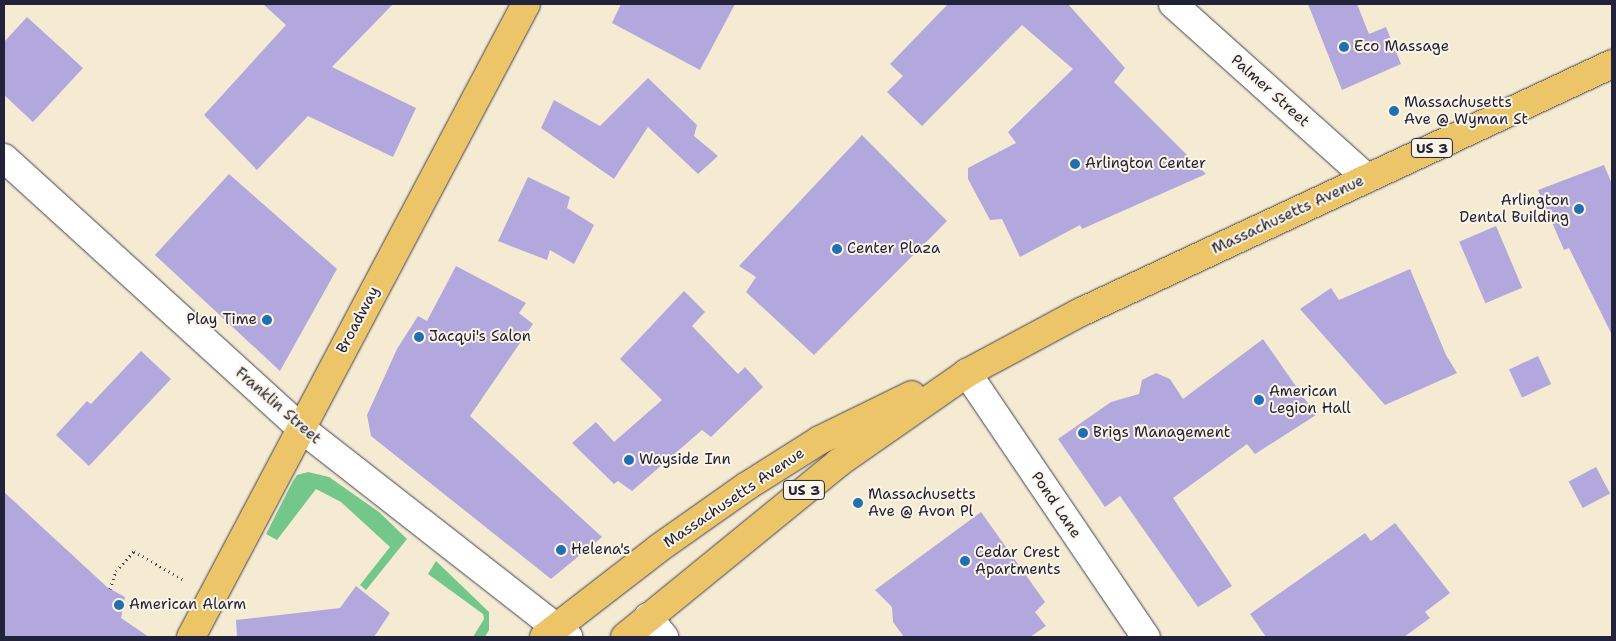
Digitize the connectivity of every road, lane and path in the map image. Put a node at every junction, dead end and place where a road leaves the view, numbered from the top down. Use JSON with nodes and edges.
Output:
{"nodes":[{"id":1,"x":526,"y":4,"type":"edge"},
{"id":2,"x":1173,"y":4,"type":"edge"},
{"id":3,"x":1611,"y":69,"type":"edge"},
{"id":4,"x":4,"y":158,"type":"edge"},
{"id":5,"x":1367,"y":178,"type":"junction"},
{"id":6,"x":967,"y":373,"type":"junction"},
{"id":7,"x":302,"y":429,"type":"junction"},
{"id":8,"x":182,"y":579,"type":"dead end"},
{"id":9,"x":110,"y":589,"type":"dead end"},
{"id":10,"x":656,"y":627,"type":"edge"},
{"id":11,"x":556,"y":634,"type":"edge"},
{"id":12,"x":191,"y":637,"type":"edge"},
{"id":13,"x":625,"y":637,"type":"edge"},
{"id":14,"x":1146,"y":637,"type":"edge"}],
"edges":[{"from":1,"to":7,"type":"main road","name":"Broadway"},
{"from":2,"to":5,"type":"street","name":"Palmer Street"},
{"from":3,"to":5,"type":"main road","name":"Massachusetts Avenue","number":"US 3"},
{"from":4,"to":7,"type":"street","name":"Franklin Street"},
{"from":5,"to":6,"type":"main road","name":"Massachusetts Avenue","number":"US 3"},
{"from":6,"to":10,"type":"main road","name":"Massachusetts Avenue","number":"US 3"},
{"from":6,"to":11,"type":"main road","name":"Massachusetts Avenue","number":"US 3"},
{"from":6,"to":14,"type":"street","name":"Pond Lane"},
{"from":7,"to":11,"type":"street","name":"Franklin Street"},
{"from":7,"to":12,"type":"main road","name":"Broadway"},
{"from":8,"to":9,"type":"path"},
{"from":10,"to":13,"type":"main road","name":"Massachusetts Avenue","number":"US 3"}]}
